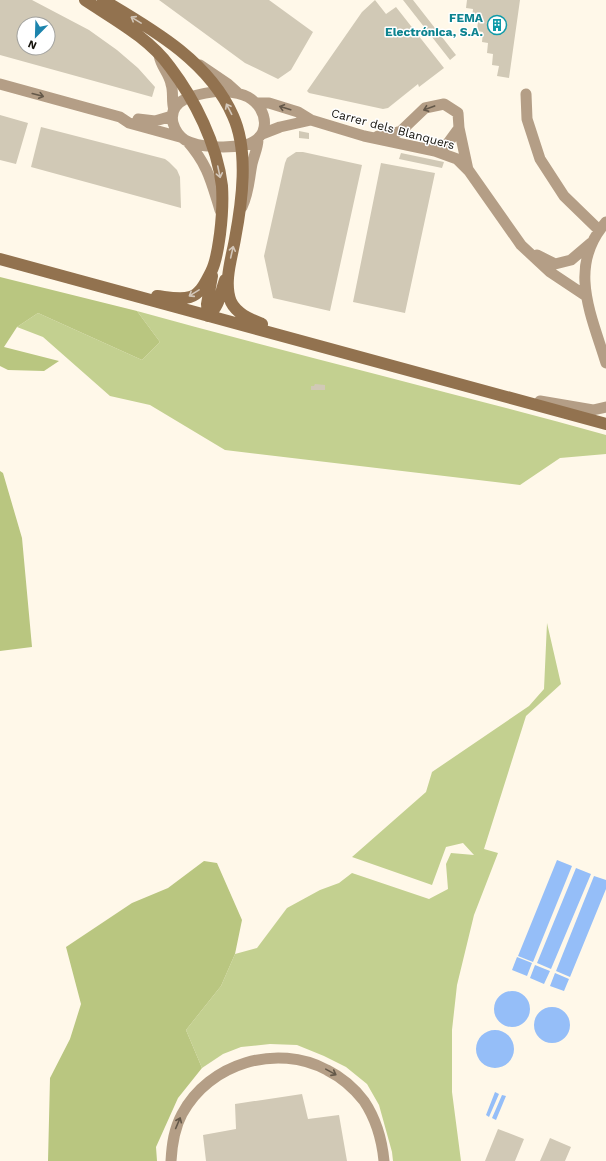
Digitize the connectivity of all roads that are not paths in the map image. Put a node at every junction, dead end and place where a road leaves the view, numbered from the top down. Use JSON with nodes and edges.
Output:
{"nodes":[{"id":1,"x":85,"y":0,"type":"edge"},
{"id":2,"x":103,"y":0,"type":"edge"},
{"id":3,"x":159,"y":54,"type":"junction"},
{"id":4,"x":193,"y":62,"type":"junction"},
{"id":5,"x":0,"y":84,"type":"edge"},
{"id":6,"x":219,"y":91,"type":"junction"},
{"id":7,"x":238,"y":93,"type":"junction"},
{"id":8,"x":526,"y":94,"type":"dead end"},
{"id":9,"x":189,"y":97,"type":"junction"},
{"id":10,"x":256,"y":103,"type":"junction"},
{"id":11,"x":173,"y":113,"type":"junction"},
{"id":12,"x":120,"y":117,"type":"junction"},
{"id":13,"x":311,"y":120,"type":"junction"},
{"id":14,"x":459,"y":128,"type":"junction"},
{"id":15,"x":260,"y":137,"type":"junction"},
{"id":16,"x":370,"y":137,"type":"junction"},
{"id":17,"x":184,"y":139,"type":"junction"},
{"id":18,"x":212,"y":146,"type":"junction"},
{"id":19,"x":241,"y":146,"type":"junction"},
{"id":20,"x":435,"y":151,"type":"junction"},
{"id":21,"x":468,"y":171,"type":"junction"},
{"id":22,"x":240,"y":213,"type":"junction"},
{"id":23,"x":222,"y":215,"type":"junction"},
{"id":24,"x":602,"y":226,"type":"edge"},
{"id":25,"x":591,"y":243,"type":"junction"},
{"id":26,"x":0,"y":258,"type":"edge"},
{"id":27,"x":214,"y":265,"type":"junction"},
{"id":28,"x":553,"y":268,"type":"junction"},
{"id":29,"x":228,"y":269,"type":"junction"},
{"id":30,"x":584,"y":274,"type":"junction"},
{"id":31,"x":128,"y":294,"type":"junction"},
{"id":32,"x":586,"y":296,"type":"junction"},
{"id":33,"x":208,"y":316,"type":"junction"},
{"id":34,"x":593,"y":320,"type":"junction"},
{"id":35,"x":292,"y":338,"type":"junction"},
{"id":36,"x":606,"y":346,"type":"edge"},
{"id":37,"x":606,"y":363,"type":"edge"},
{"id":38,"x":493,"y":393,"type":"junction"},
{"id":39,"x":606,"y":408,"type":"edge"},
{"id":40,"x":606,"y":424,"type":"edge"},
{"id":41,"x":171,"y":1161,"type":"edge"},
{"id":42,"x":384,"y":1161,"type":"edge"}],
"edges":[{"from":1,"to":3,"type":"street"},
{"from":4,"to":2,"type":"street","one_way":true},
{"from":3,"to":9,"type":"street"},
{"from":3,"to":11,"type":"street"},
{"from":4,"to":6,"type":"street"},
{"from":4,"to":7,"type":"street"},
{"from":5,"to":12,"type":"street","one_way":true},
{"from":6,"to":7,"type":"street"},
{"from":6,"to":9,"type":"street"},
{"from":19,"to":6,"type":"street","one_way":true},
{"from":7,"to":10,"type":"street"},
{"from":8,"to":24,"type":"street"},
{"from":9,"to":11,"type":"street"},
{"from":9,"to":18,"type":"street"},
{"from":13,"to":10,"type":"street","name":"Carrer dels Blanquers","one_way":true},
{"from":10,"to":15,"type":"street"},
{"from":11,"to":12,"type":"street"},
{"from":11,"to":17,"type":"street"},
{"from":12,"to":17,"type":"street"},
{"from":13,"to":15,"type":"street","name":"Carrer dels Blanquers"},
{"from":13,"to":16,"type":"street","name":"Carrer dels Blanquers"},
{"from":14,"to":16,"type":"street","one_way":true},
{"from":14,"to":20,"type":"street"},
{"from":14,"to":21,"type":"street"},
{"from":15,"to":19,"type":"street","name":"Carrer dels Blanquers"},
{"from":15,"to":22,"type":"street"},
{"from":16,"to":20,"type":"street","name":"Carrer dels Blanquers"},
{"from":17,"to":18,"type":"street"},
{"from":17,"to":23,"type":"street"},
{"from":18,"to":19,"type":"street"},
{"from":18,"to":23,"type":"street","one_way":true},
{"from":19,"to":22,"type":"street"},
{"from":20,"to":21,"type":"street","name":"Carrer dels Blanquers"},
{"from":21,"to":28,"type":"street","name":"Carrer dels Blanquers"},
{"from":29,"to":22,"type":"street","one_way":true},
{"from":23,"to":27,"type":"street"},
{"from":24,"to":25,"type":"street"},
{"from":25,"to":28,"type":"street"},
{"from":25,"to":30,"type":"street"},
{"from":26,"to":31,"type":"street"},
{"from":27,"to":31,"type":"street","one_way":true},
{"from":27,"to":33,"type":"street"},
{"from":28,"to":30,"type":"street","name":"Carrer dels Blanquers"},
{"from":28,"to":32,"type":"street","name":"Carrer dels Blanquers"},
{"from":29,"to":33,"type":"street"},
{"from":29,"to":35,"type":"street"},
{"from":30,"to":32,"type":"street"},
{"from":31,"to":33,"type":"street"},
{"from":32,"to":34,"type":"street"},
{"from":33,"to":35,"type":"street"},
{"from":34,"to":36,"type":"street"},
{"from":34,"to":37,"type":"street"},
{"from":35,"to":38,"type":"street"},
{"from":38,"to":39,"type":"street"},
{"from":38,"to":40,"type":"street"},
{"from":41,"to":42,"type":"street","one_way":true}]}
